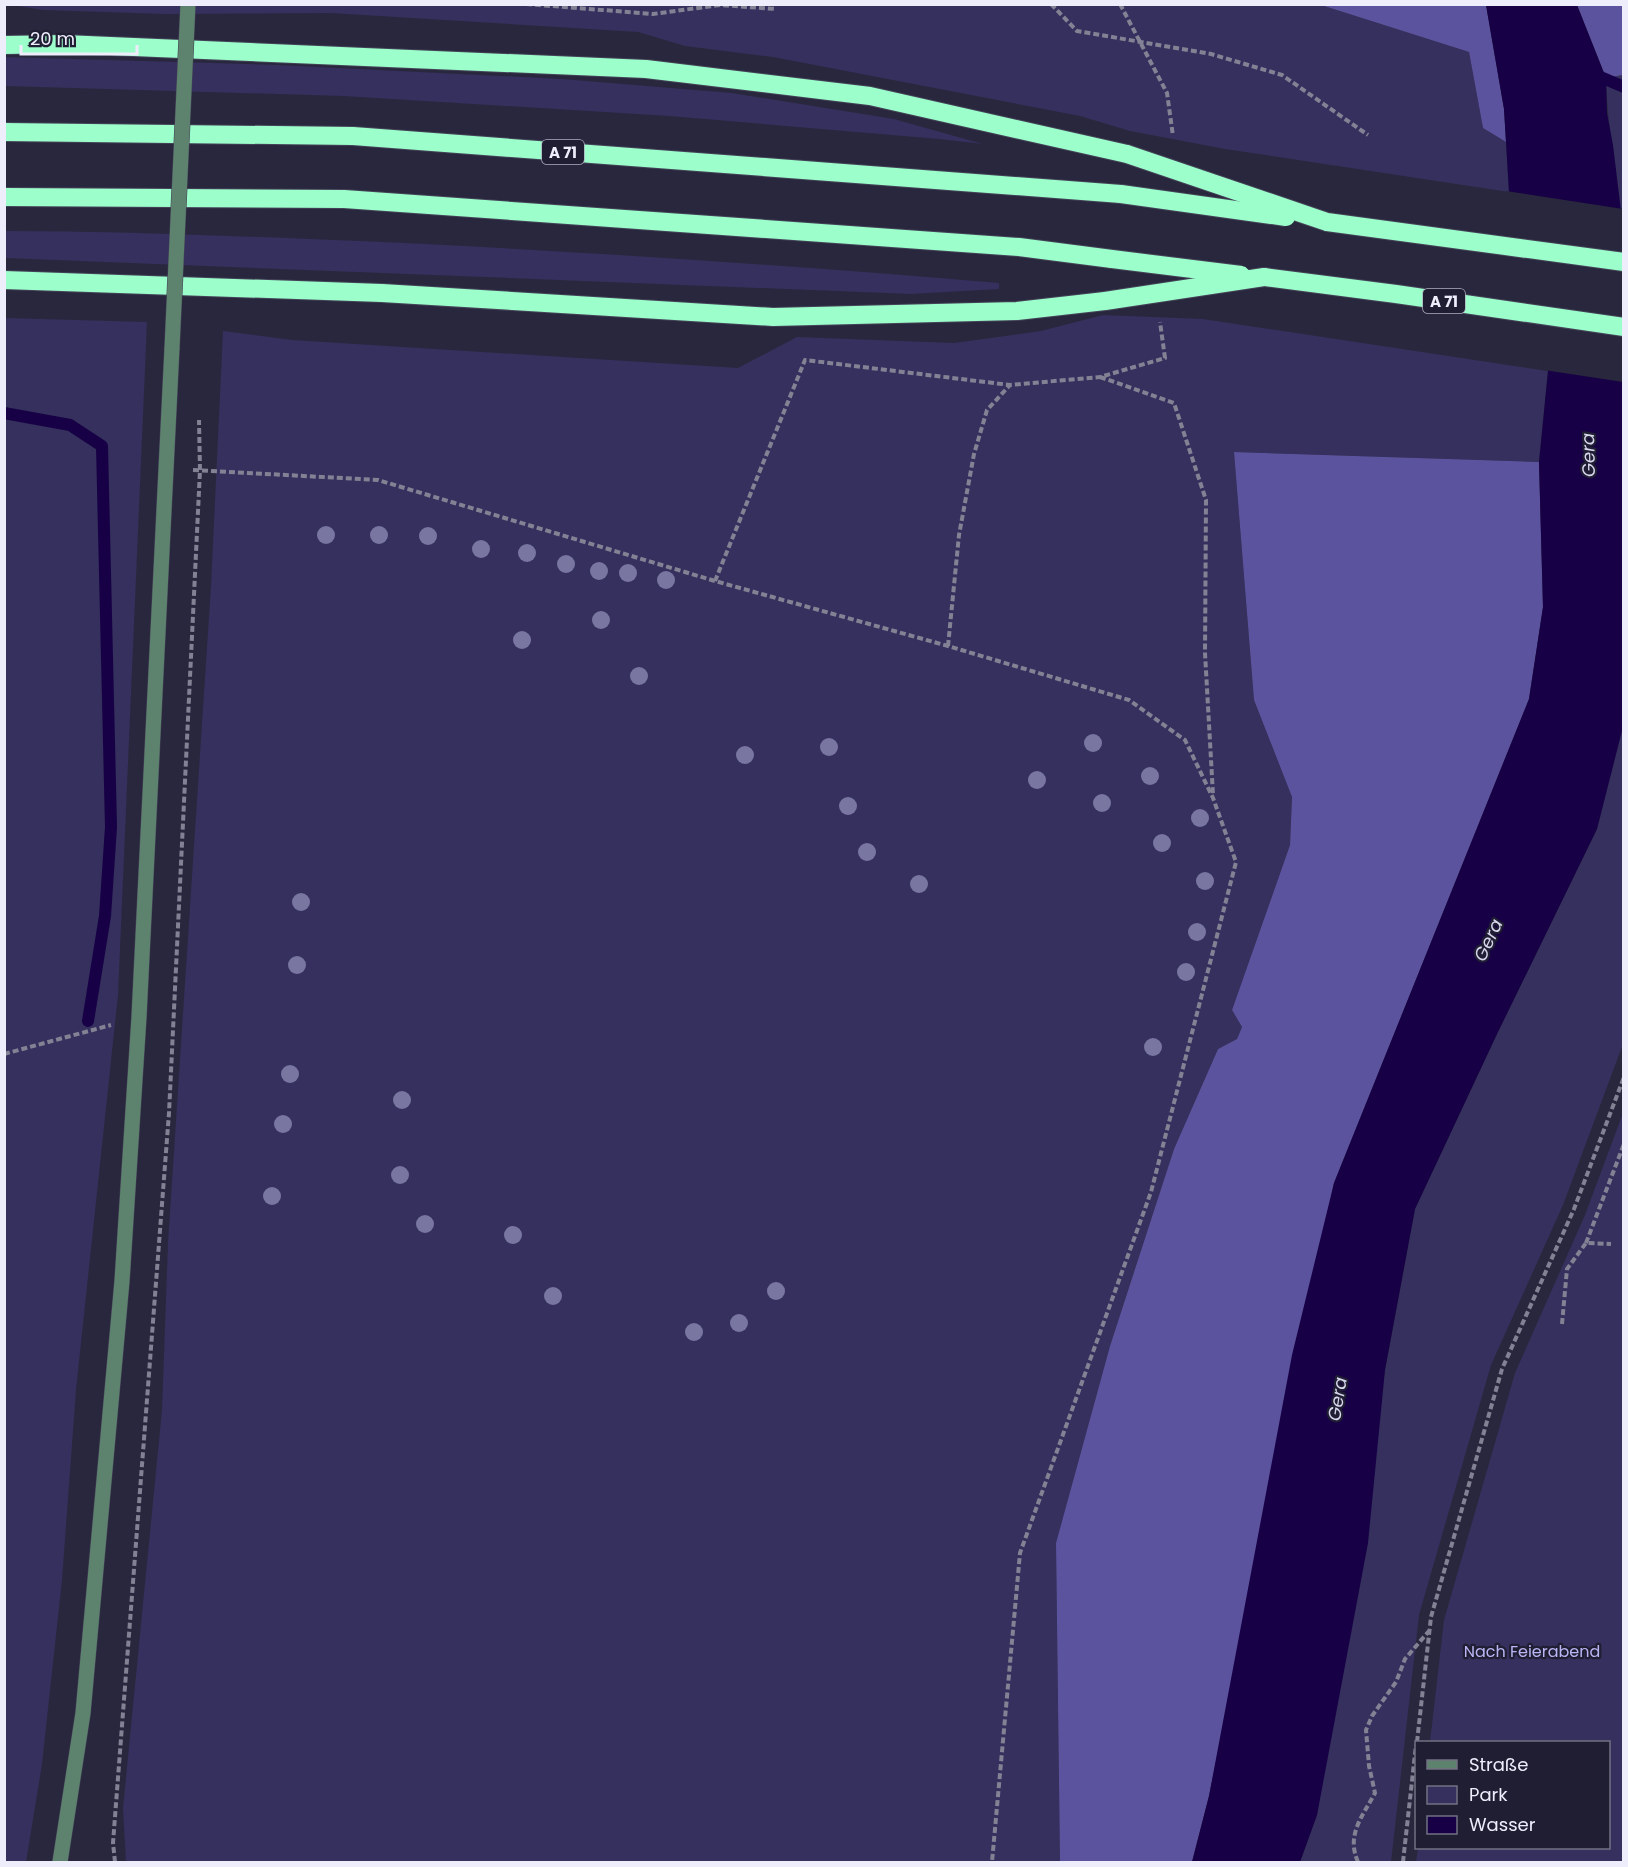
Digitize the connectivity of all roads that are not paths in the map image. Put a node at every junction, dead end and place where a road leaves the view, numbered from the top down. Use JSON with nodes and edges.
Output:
{"nodes":[{"id":1,"x":188,"y":4,"type":"edge"},
{"id":2,"x":4,"y":31,"type":"edge"},
{"id":3,"x":64,"y":44,"type":"junction"},
{"id":4,"x":4,"y":45,"type":"edge"},
{"id":5,"x":4,"y":132,"type":"edge"},
{"id":6,"x":4,"y":197,"type":"edge"},
{"id":7,"x":1327,"y":222,"type":"junction"},
{"id":8,"x":1623,"y":262,"type":"edge"},
{"id":9,"x":1264,"y":277,"type":"junction"},
{"id":10,"x":4,"y":280,"type":"edge"},
{"id":11,"x":1623,"y":327,"type":"edge"},
{"id":12,"x":60,"y":1863,"type":"edge"}],
"edges":[{"from":1,"to":12,"type":"street","bridge":true},
{"from":2,"to":3,"type":"highway"},
{"from":3,"to":4,"type":"highway"},
{"from":3,"to":7,"type":"highway","bridge":true},
{"from":5,"to":7,"type":"highway","number":"A 71","bridge":true},
{"from":6,"to":9,"type":"highway","number":"A 71","bridge":true},
{"from":7,"to":8,"type":"highway","number":"A 71"},
{"from":9,"to":10,"type":"highway","bridge":true},
{"from":9,"to":11,"type":"highway","number":"A 71"}]}
